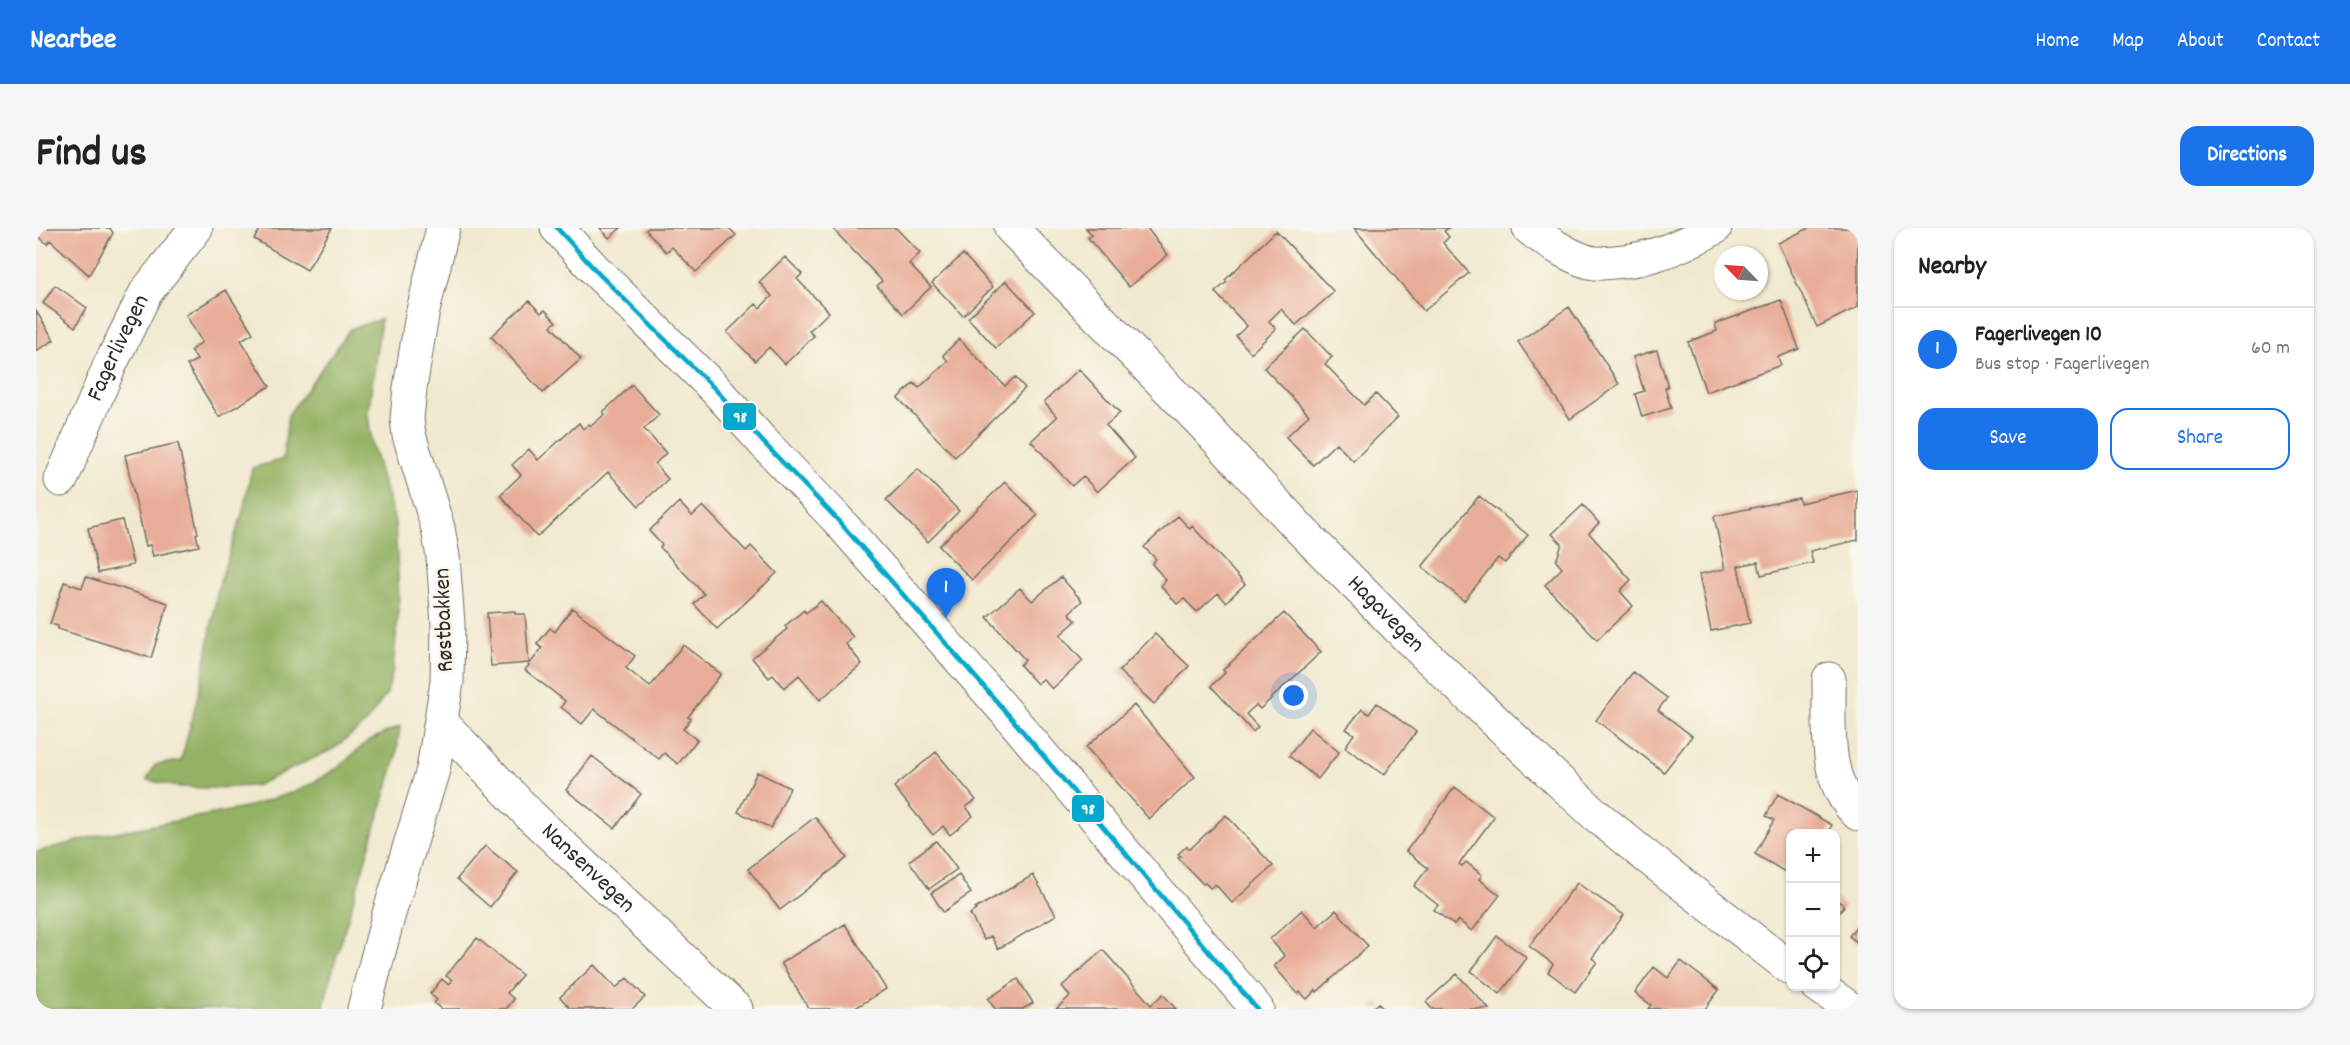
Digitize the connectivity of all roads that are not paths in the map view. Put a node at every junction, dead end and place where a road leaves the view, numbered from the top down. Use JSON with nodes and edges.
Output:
{"nodes":[{"id":1,"x":196,"y":228,"type":"edge"},
{"id":2,"x":443,"y":228,"type":"edge"},
{"id":3,"x":556,"y":228,"type":"edge"},
{"id":4,"x":1011,"y":228,"type":"edge"},
{"id":5,"x":1529,"y":228,"type":"edge"},
{"id":6,"x":1714,"y":228,"type":"edge"},
{"id":7,"x":61,"y":480,"type":"dead end"},
{"id":8,"x":1828,"y":679,"type":"dead end"},
{"id":9,"x":442,"y":723,"type":"junction"},
{"id":10,"x":1858,"y":814,"type":"edge"},
{"id":11,"x":1786,"y":964,"type":"edge"},
{"id":12,"x":1824,"y":991,"type":"edge"},
{"id":13,"x":364,"y":1009,"type":"edge"},
{"id":14,"x":736,"y":1009,"type":"edge"},
{"id":15,"x":1257,"y":1009,"type":"edge"},
{"id":16,"x":1851,"y":1009,"type":"edge"}],
"edges":[{"from":1,"to":7,"type":"street","name":"Fagerlivegen"},
{"from":2,"to":9,"type":"street","name":"Røstbakken"},
{"from":3,"to":15,"type":"street"},
{"from":4,"to":11,"type":"street","name":"Hagavegen"},
{"from":5,"to":6,"type":"street"},
{"from":8,"to":10,"type":"street"},
{"from":9,"to":13,"type":"street","name":"Røstbakken"},
{"from":9,"to":14,"type":"street","name":"Nansenvegen"},
{"from":12,"to":16,"type":"street"}]}
